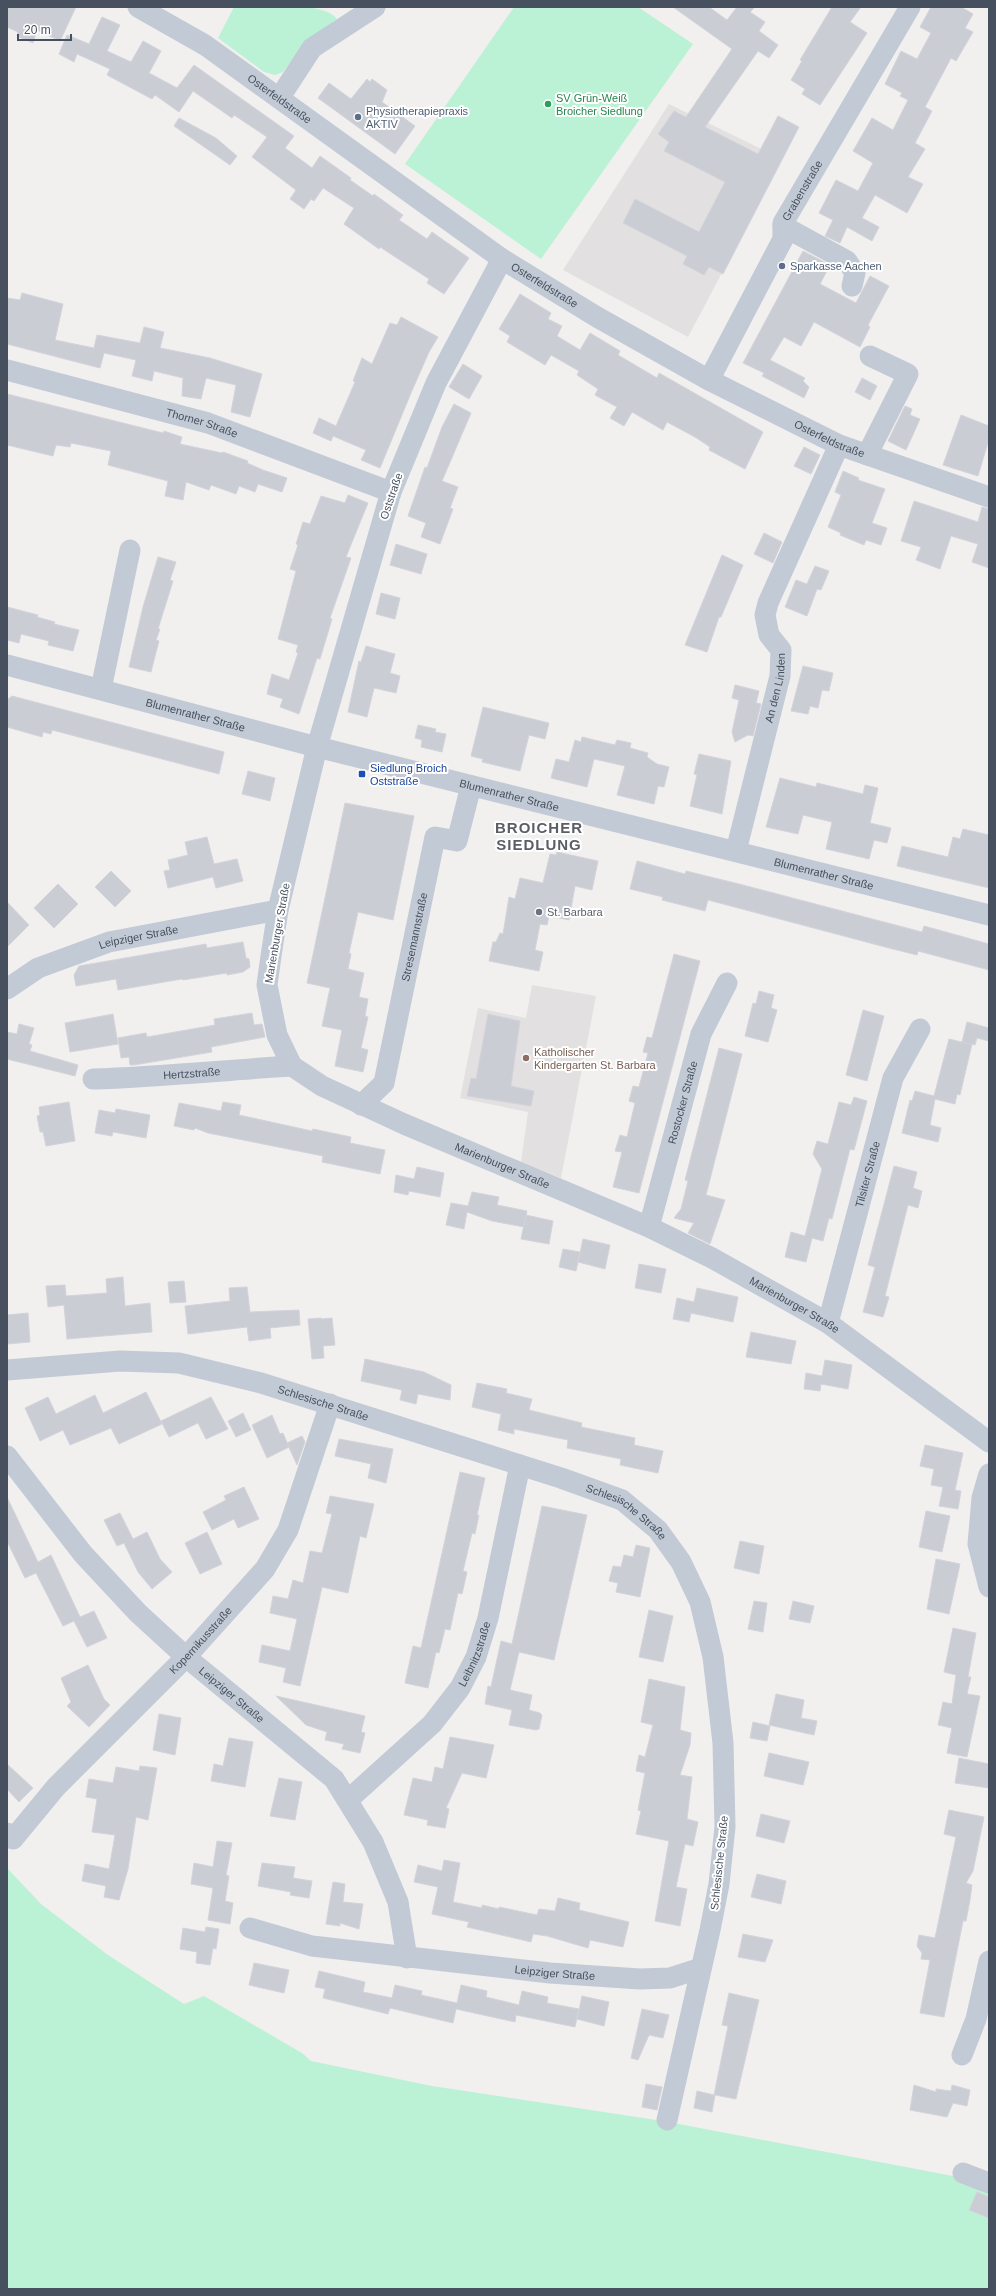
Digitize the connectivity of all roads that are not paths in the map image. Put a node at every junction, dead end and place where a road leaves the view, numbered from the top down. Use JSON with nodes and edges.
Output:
{"nodes":[{"id":1,"x":138,"y":7,"type":"edge"},
{"id":2,"x":910,"y":7,"type":"edge"},
{"id":3,"x":370,"y":9,"type":"edge"},
{"id":4,"x":280,"y":97,"type":"junction"},
{"id":5,"x":783,"y":226,"type":"junction"},
{"id":6,"x":502,"y":259,"type":"junction"},
{"id":7,"x":852,"y":286,"type":"dead end"},
{"id":8,"x":870,"y":356,"type":"dead end"},
{"id":9,"x":7,"y":370,"type":"edge"},
{"id":10,"x":709,"y":380,"type":"junction"},
{"id":11,"x":839,"y":445,"type":"junction"},
{"id":12,"x":867,"y":455,"type":"junction"},
{"id":13,"x":391,"y":492,"type":"junction"},
{"id":14,"x":989,"y":497,"type":"edge"},
{"id":15,"x":130,"y":550,"type":"dead end"},
{"id":16,"x":7,"y":665,"type":"edge"},
{"id":17,"x":101,"y":689,"type":"junction"},
{"id":18,"x":317,"y":747,"type":"junction"},
{"id":19,"x":471,"y":786,"type":"junction"},
{"id":20,"x":736,"y":851,"type":"junction"},
{"id":21,"x":278,"y":910,"type":"junction"},
{"id":22,"x":989,"y":915,"type":"edge"},
{"id":23,"x":727,"y":983,"type":"dead end"},
{"id":24,"x":7,"y":989,"type":"edge"},
{"id":25,"x":920,"y":1029,"type":"dead end"},
{"id":26,"x":292,"y":1066,"type":"junction"},
{"id":27,"x":92,"y":1079,"type":"dead end"},
{"id":28,"x":360,"y":1105,"type":"junction"},
{"id":29,"x":649,"y":1227,"type":"junction"},
{"id":30,"x":828,"y":1323,"type":"junction"},
{"id":31,"x":7,"y":1370,"type":"edge"},
{"id":32,"x":330,"y":1404,"type":"junction"},
{"id":33,"x":989,"y":1442,"type":"edge"},
{"id":34,"x":7,"y":1456,"type":"edge"},
{"id":35,"x":520,"y":1465,"type":"junction"},
{"id":36,"x":989,"y":1474,"type":"edge"},
{"id":37,"x":989,"y":1587,"type":"edge"},
{"id":38,"x":186,"y":1656,"type":"junction"},
{"id":39,"x":348,"y":1800,"type":"junction"},
{"id":40,"x":10,"y":1836,"type":"edge"},
{"id":41,"x":250,"y":1928,"type":"dead end"},
{"id":42,"x":407,"y":1958,"type":"junction"},
{"id":43,"x":989,"y":1961,"type":"edge"},
{"id":44,"x":701,"y":1968,"type":"junction"},
{"id":45,"x":962,"y":2055,"type":"dead end"},
{"id":46,"x":667,"y":2120,"type":"dead end"},
{"id":47,"x":963,"y":2173,"type":"dead end"},
{"id":48,"x":989,"y":2183,"type":"edge"}],
"edges":[{"from":1,"to":4,"type":"street","name":"Osterfeldstraße"},
{"from":2,"to":5,"type":"street","name":"Grabenstraße"},
{"from":3,"to":4,"type":"street"},
{"from":4,"to":6,"type":"street","name":"Osterfeldstraße"},
{"from":5,"to":7,"type":"street"},
{"from":5,"to":10,"type":"street","name":"Grabenstraße"},
{"from":6,"to":10,"type":"street","name":"Osterfeldstraße"},
{"from":6,"to":13,"type":"street","name":"Oststraße"},
{"from":8,"to":12,"type":"street"},
{"from":9,"to":13,"type":"street","name":"Thorner Straße"},
{"from":10,"to":11,"type":"street","name":"Osterfeldstraße"},
{"from":11,"to":12,"type":"street","name":"Osterfeldstraße"},
{"from":11,"to":20,"type":"street","name":"An den Linden"},
{"from":12,"to":14,"type":"street","name":"Osterfeldstraße"},
{"from":13,"to":18,"type":"street","name":"Oststraße"},
{"from":15,"to":17,"type":"street"},
{"from":16,"to":17,"type":"street","name":"Blumenrather Straße"},
{"from":17,"to":18,"type":"street","name":"Blumenrather Straße"},
{"from":18,"to":19,"type":"street","name":"Blumenrather Straße"},
{"from":18,"to":21,"type":"street","name":"Marienburger Straße"},
{"from":19,"to":20,"type":"street","name":"Blumenrather Straße"},
{"from":19,"to":28,"type":"street","name":"Stresemannstraße"},
{"from":20,"to":22,"type":"street","name":"Blumenrather Straße"},
{"from":21,"to":24,"type":"street","name":"Leipziger Straße"},
{"from":21,"to":26,"type":"street","name":"Marienburger Straße"},
{"from":23,"to":29,"type":"street","name":"Rostocker Straße"},
{"from":25,"to":30,"type":"street","name":"Tilsiter Straße"},
{"from":26,"to":27,"type":"street","name":"Hertzstraße"},
{"from":26,"to":28,"type":"street","name":"Marienburger Straße"},
{"from":28,"to":29,"type":"street","name":"Marienburger Straße"},
{"from":29,"to":30,"type":"street","name":"Marienburger Straße"},
{"from":30,"to":33,"type":"street","name":"Marienburger Straße"},
{"from":31,"to":32,"type":"street","name":"Schlesische Straße"},
{"from":32,"to":35,"type":"street","name":"Schlesische Straße"},
{"from":32,"to":38,"type":"street","name":"Kopernikusstraße"},
{"from":34,"to":38,"type":"street","name":"Leipziger Straße"},
{"from":35,"to":39,"type":"street","name":"Leibnitzstraße"},
{"from":35,"to":44,"type":"street","name":"Schlesische Straße"},
{"from":36,"to":37,"type":"street"},
{"from":38,"to":39,"type":"street","name":"Leipziger Straße"},
{"from":38,"to":40,"type":"street","name":"Kopernikusstraße"},
{"from":39,"to":42,"type":"street","name":"Leipziger Straße"},
{"from":41,"to":42,"type":"street","name":"Leipziger Straße"},
{"from":42,"to":44,"type":"street","name":"Leipziger Straße"},
{"from":43,"to":45,"type":"street"},
{"from":44,"to":46,"type":"street","name":"Schlesische Straße"},
{"from":47,"to":48,"type":"street"}]}
